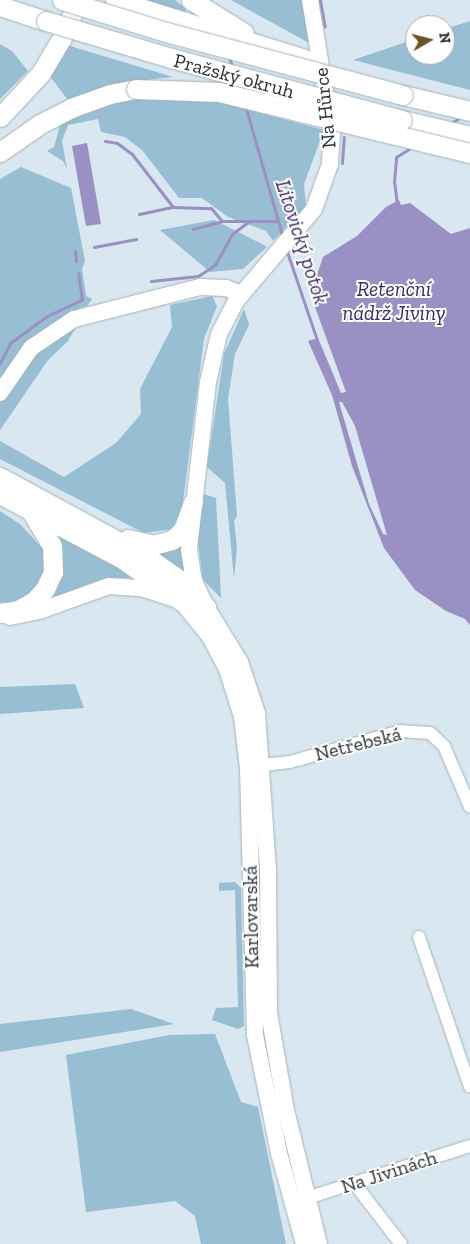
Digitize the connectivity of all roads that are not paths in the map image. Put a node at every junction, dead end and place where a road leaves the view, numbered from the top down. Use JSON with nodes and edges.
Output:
{"nodes":[{"id":1,"x":62,"y":0,"type":"edge"},
{"id":2,"x":77,"y":0,"type":"edge"},
{"id":3,"x":115,"y":0,"type":"edge"},
{"id":4,"x":191,"y":0,"type":"edge"},
{"id":5,"x":310,"y":0,"type":"edge"},
{"id":6,"x":5,"y":9,"type":"edge"},
{"id":7,"x":305,"y":59,"type":"junction"},
{"id":8,"x":404,"y":96,"type":"junction"},
{"id":9,"x":470,"y":111,"type":"edge"},
{"id":10,"x":0,"y":116,"type":"edge"},
{"id":11,"x":470,"y":136,"type":"edge"},
{"id":12,"x":0,"y":152,"type":"edge"},
{"id":13,"x":470,"y":153,"type":"edge"},
{"id":14,"x":242,"y":294,"type":"junction"},
{"id":15,"x":0,"y":393,"type":"edge"},
{"id":16,"x":0,"y":478,"type":"edge"},
{"id":17,"x":0,"y":494,"type":"edge"},
{"id":18,"x":193,"y":504,"type":"junction"},
{"id":19,"x":29,"y":508,"type":"junction"},
{"id":20,"x":96,"y":528,"type":"junction"},
{"id":21,"x":181,"y":601,"type":"junction"},
{"id":22,"x":206,"y":607,"type":"junction"},
{"id":23,"x":0,"y":614,"type":"edge"},
{"id":24,"x":262,"y":766,"type":"junction"},
{"id":25,"x":470,"y":807,"type":"edge"},
{"id":26,"x":419,"y":937,"type":"dead end"},
{"id":27,"x":470,"y":1087,"type":"edge"},
{"id":28,"x":470,"y":1146,"type":"edge"},
{"id":29,"x":354,"y":1182,"type":"junction"},
{"id":30,"x":307,"y":1198,"type":"junction"},
{"id":31,"x":304,"y":1244,"type":"edge"},
{"id":32,"x":319,"y":1244,"type":"edge"},
{"id":33,"x":401,"y":1244,"type":"edge"}],
"edges":[{"from":1,"to":8,"type":"highway","name":"Pražský okruh","bridge":true},
{"from":2,"to":10,"type":"highway"},
{"from":3,"to":7,"type":"highway"},
{"from":4,"to":7,"type":"highway"},
{"from":5,"to":14,"type":"main road","name":"Na Hůrce"},
{"from":6,"to":11,"type":"highway","name":"Pražský okruh","bridge":true},
{"from":7,"to":8,"type":"highway","bridge":true},
{"from":8,"to":9,"type":"highway","name":"Pražský okruh"},
{"from":12,"to":13,"type":"highway","bridge":true},
{"from":14,"to":15,"type":"main road"},
{"from":14,"to":18,"type":"main road","name":"Na Hůrce"},
{"from":16,"to":20,"type":"highway"},
{"from":17,"to":19,"type":"highway"},
{"from":18,"to":20,"type":"highway"},
{"from":18,"to":22,"type":"main road"},
{"from":19,"to":21,"type":"highway"},
{"from":19,"to":23,"type":"highway"},
{"from":20,"to":22,"type":"highway"},
{"from":21,"to":23,"type":"main road"},
{"from":21,"to":31,"type":"main road","name":"Karlovarská"},
{"from":22,"to":24,"type":"main road","name":"Karlovarská"},
{"from":24,"to":25,"type":"street","name":"Netřebská"},
{"from":24,"to":30,"type":"main road","name":"Karlovarská"},
{"from":26,"to":27,"type":"street"},
{"from":28,"to":29,"type":"street","name":"Na Jivinách"},
{"from":29,"to":30,"type":"street","name":"Na Jivinách"},
{"from":29,"to":33,"type":"street"},
{"from":30,"to":32,"type":"main road","name":"Karlovarská"}]}
